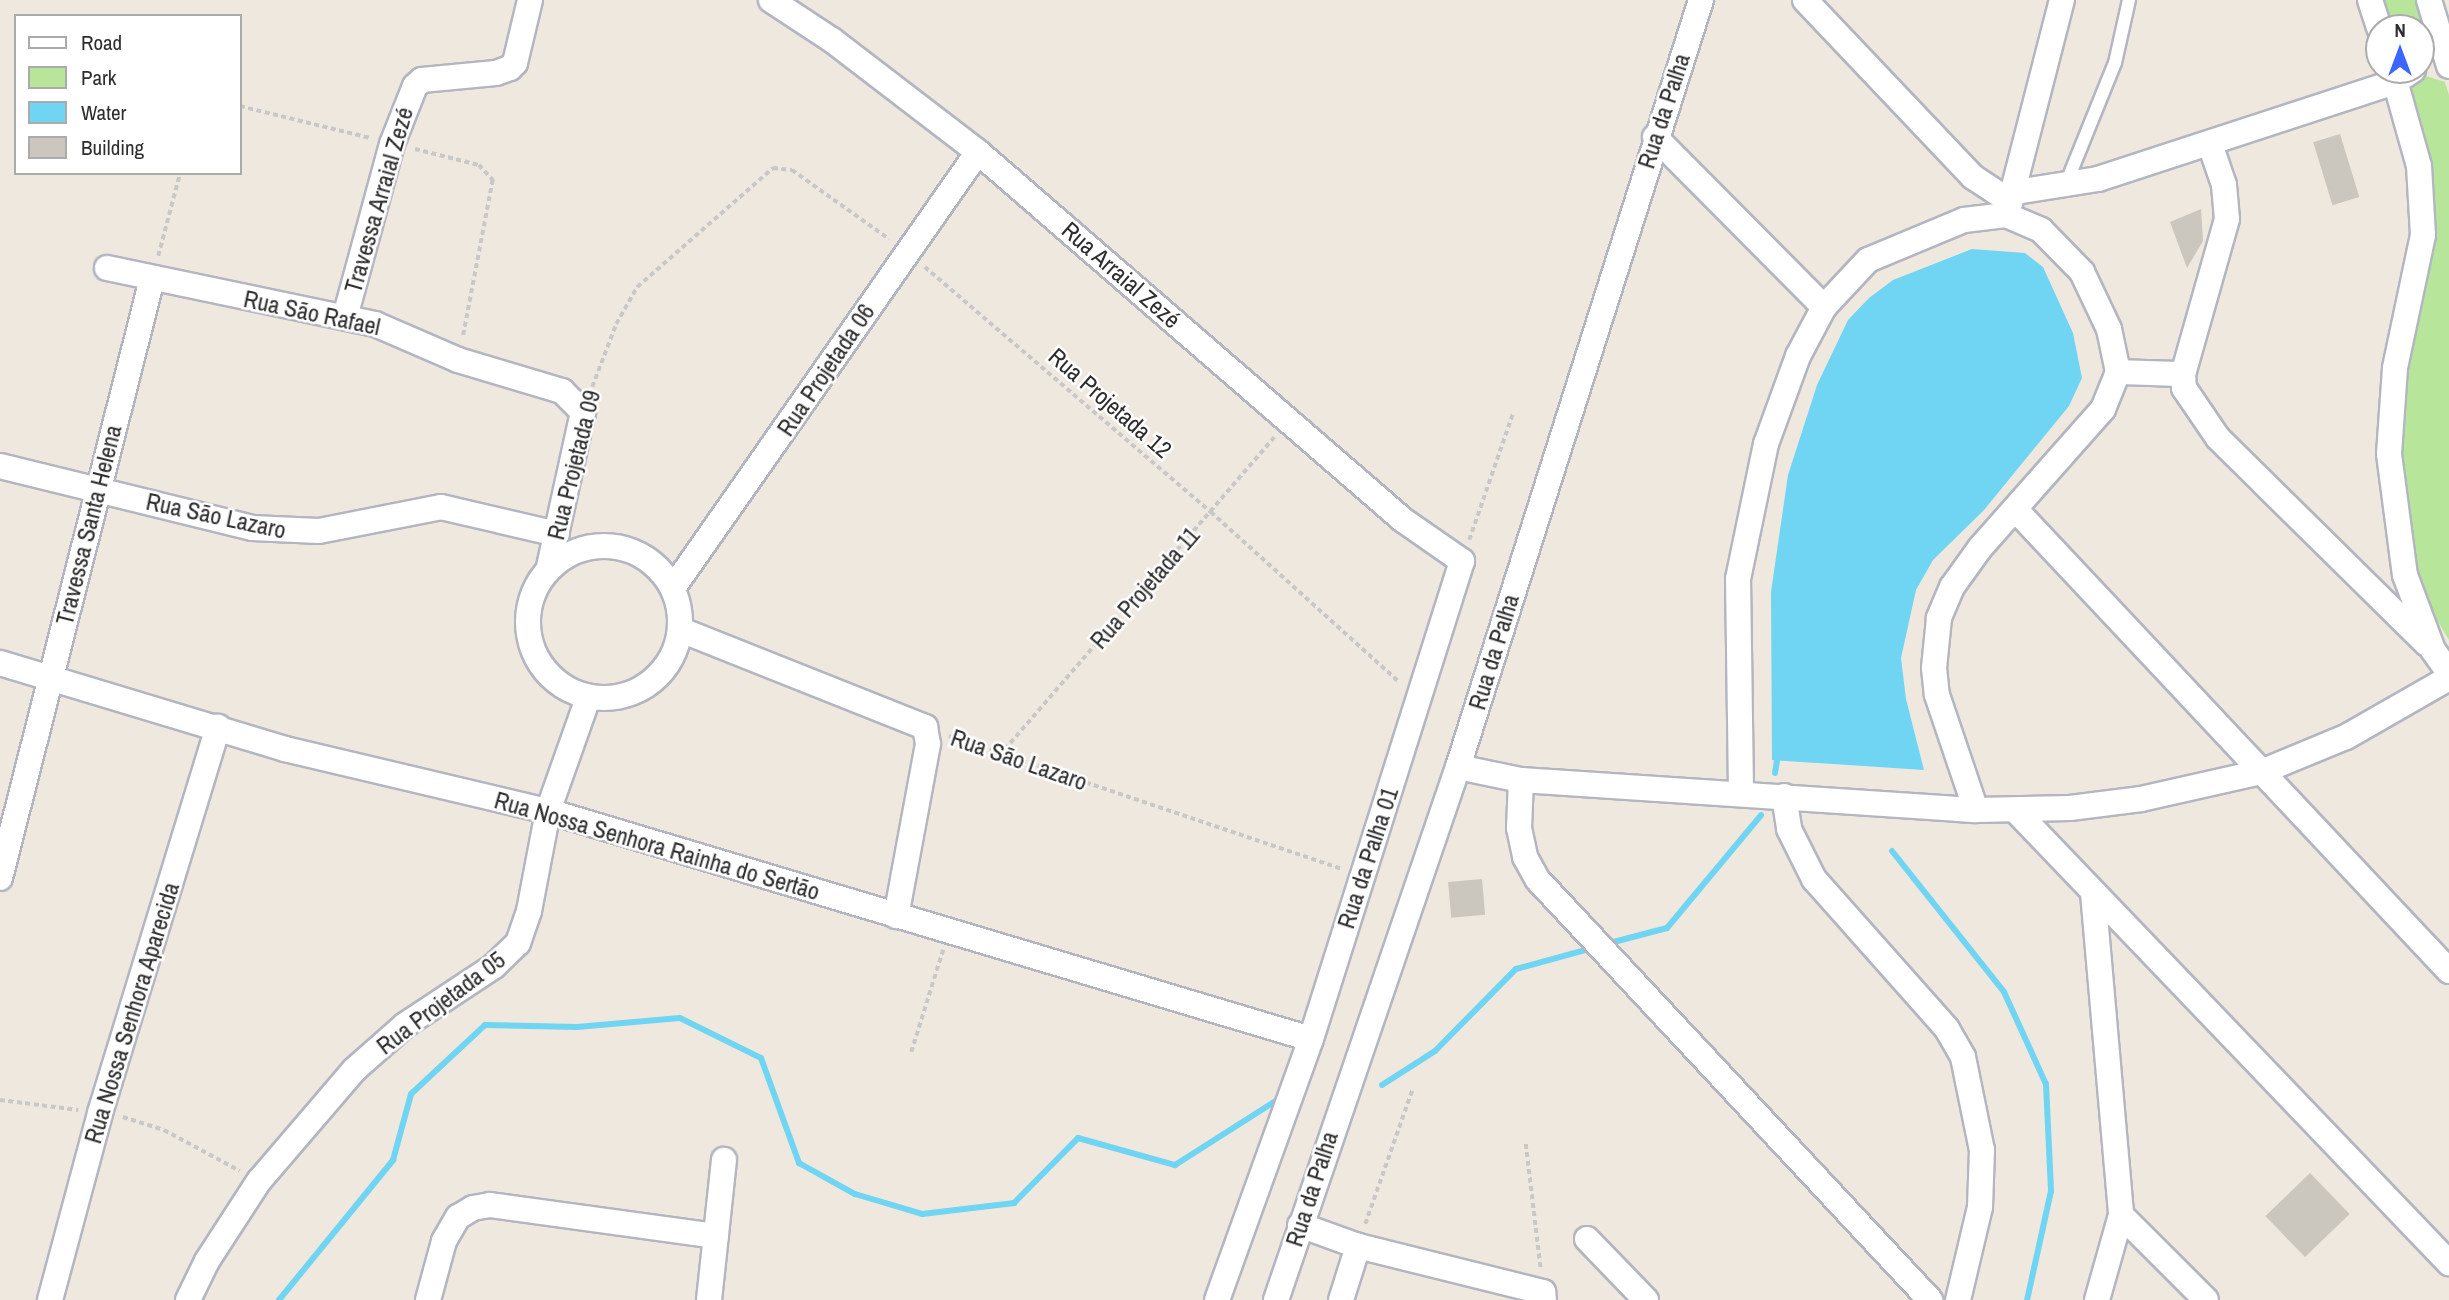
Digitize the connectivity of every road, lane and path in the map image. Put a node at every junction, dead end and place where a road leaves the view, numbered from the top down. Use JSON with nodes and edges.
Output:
{"nodes":[{"id":1,"x":530,"y":0,"type":"edge"},
{"id":2,"x":771,"y":0,"type":"edge"},
{"id":3,"x":1701,"y":0,"type":"edge"},
{"id":4,"x":1805,"y":0,"type":"edge"},
{"id":5,"x":2062,"y":0,"type":"edge"},
{"id":6,"x":2129,"y":0,"type":"edge"},
{"id":7,"x":2429,"y":0,"type":"edge"},
{"id":8,"x":2447,"y":54,"type":"edge"},
{"id":9,"x":2373,"y":84,"type":"edge"},
{"id":10,"x":2402,"y":84,"type":"edge"},
{"id":11,"x":242,"y":106,"type":"edge"},
{"id":12,"x":1655,"y":137,"type":"junction"},
{"id":13,"x":392,"y":144,"type":"junction"},
{"id":14,"x":2210,"y":145,"type":"junction"},
{"id":15,"x":978,"y":152,"type":"junction"},
{"id":16,"x":179,"y":175,"type":"edge"},
{"id":17,"x":761,"y":176,"type":"joint"},
{"id":18,"x":2065,"y":186,"type":"junction"},
{"id":19,"x":2011,"y":203,"type":"junction"},
{"id":20,"x":907,"y":251,"type":"junction"},
{"id":21,"x":107,"y":268,"type":"dead end"},
{"id":22,"x":152,"y":279,"type":"junction"},
{"id":23,"x":1824,"y":307,"type":"junction"},
{"id":24,"x":345,"y":317,"type":"junction"},
{"id":25,"x":458,"y":360,"type":"junction"},
{"id":26,"x":2118,"y":372,"type":"junction"},
{"id":27,"x":2183,"y":374,"type":"junction"},
{"id":28,"x":583,"y":412,"type":"junction"},
{"id":29,"x":1513,"y":413,"type":"dead end"},
{"id":30,"x":1289,"y":419,"type":"junction"},
{"id":31,"x":0,"y":466,"type":"edge"},
{"id":32,"x":97,"y":489,"type":"junction"},
{"id":33,"x":2015,"y":509,"type":"junction"},
{"id":34,"x":1211,"y":512,"type":"junction"},
{"id":35,"x":557,"y":534,"type":"junction"},
{"id":36,"x":1462,"y":561,"type":"junction"},
{"id":37,"x":549,"y":567,"type":"junction"},
{"id":38,"x":2405,"y":575,"type":"junction"},
{"id":39,"x":673,"y":587,"type":"junction"},
{"id":40,"x":2370,"y":588,"type":"junction"},
{"id":41,"x":681,"y":630,"type":"junction"},
{"id":42,"x":2433,"y":650,"type":"junction"},
{"id":43,"x":0,"y":663,"type":"edge"},
{"id":44,"x":2449,"y":673,"type":"edge"},
{"id":45,"x":52,"y":675,"type":"junction"},
{"id":46,"x":2449,"y":678,"type":"edge"},
{"id":47,"x":588,"y":698,"type":"junction"},
{"id":48,"x":1419,"y":700,"type":"junction"},
{"id":49,"x":218,"y":727,"type":"junction"},
{"id":50,"x":925,"y":727,"type":"junction"},
{"id":51,"x":999,"y":756,"type":"junction"},
{"id":52,"x":1458,"y":767,"type":"junction"},
{"id":53,"x":2261,"y":772,"type":"junction"},
{"id":54,"x":1521,"y":780,"type":"junction"},
{"id":55,"x":1741,"y":791,"type":"junction"},
{"id":56,"x":1784,"y":796,"type":"junction"},
{"id":57,"x":1976,"y":810,"type":"junction"},
{"id":58,"x":548,"y":811,"type":"junction"},
{"id":59,"x":2017,"y":812,"type":"junction"},
{"id":60,"x":1363,"y":875,"type":"junction"},
{"id":61,"x":0,"y":878,"type":"edge"},
{"id":62,"x":2093,"y":893,"type":"junction"},
{"id":63,"x":896,"y":916,"type":"junction"},
{"id":64,"x":948,"y":932,"type":"junction"},
{"id":65,"x":2449,"y":971,"type":"edge"},
{"id":66,"x":1311,"y":1039,"type":"junction"},
{"id":67,"x":911,"y":1052,"type":"dead end"},
{"id":68,"x":1413,"y":1088,"type":"dead end"},
{"id":69,"x":0,"y":1100,"type":"edge"},
{"id":70,"x":100,"y":1113,"type":"junction"},
{"id":71,"x":1526,"y":1144,"type":"dead end"},
{"id":72,"x":724,"y":1160,"type":"dead end"},
{"id":73,"x":259,"y":1181,"type":"junction"},
{"id":74,"x":2121,"y":1216,"type":"junction"},
{"id":75,"x":1300,"y":1225,"type":"junction"},
{"id":76,"x":716,"y":1236,"type":"junction"},
{"id":77,"x":1587,"y":1239,"type":"dead end"},
{"id":78,"x":1358,"y":1246,"type":"junction"},
{"id":79,"x":2449,"y":1263,"type":"edge"},
{"id":80,"x":1508,"y":1291,"type":"edge"},
{"id":81,"x":1544,"y":1296,"type":"edge"},
{"id":82,"x":50,"y":1300,"type":"edge"},
{"id":83,"x":188,"y":1300,"type":"edge"},
{"id":84,"x":428,"y":1300,"type":"edge"},
{"id":85,"x":709,"y":1300,"type":"edge"},
{"id":86,"x":1217,"y":1300,"type":"edge"},
{"id":87,"x":1276,"y":1300,"type":"edge"},
{"id":88,"x":1341,"y":1300,"type":"edge"},
{"id":89,"x":1646,"y":1300,"type":"edge"},
{"id":90,"x":1930,"y":1300,"type":"edge"},
{"id":91,"x":1958,"y":1300,"type":"edge"},
{"id":92,"x":2097,"y":1300,"type":"edge"},
{"id":93,"x":2206,"y":1300,"type":"edge"}],
"edges":[{"from":1,"to":13,"type":"street","name":"Travessa Arraial Zezé"},
{"from":2,"to":15,"type":"street","name":"Rua Arraial Zezé"},
{"from":3,"to":12,"type":"street","name":"Rua da Palha"},
{"from":4,"to":19,"type":"street"},
{"from":5,"to":19,"type":"street"},
{"from":6,"to":18,"type":"lane"},
{"from":7,"to":8,"type":"street"},
{"from":9,"to":14,"type":"street"},
{"from":10,"to":38,"type":"street"},
{"from":11,"to":13,"type":"path"},
{"from":12,"to":23,"type":"street"},
{"from":12,"to":52,"type":"street","name":"Rua da Palha"},
{"from":13,"to":24,"type":"street","name":"Travessa Arraial Zezé"},
{"from":13,"to":25,"type":"path"},
{"from":14,"to":18,"type":"street"},
{"from":14,"to":27,"type":"street"},
{"from":15,"to":20,"type":"street","name":"Rua Projetada 06"},
{"from":15,"to":30,"type":"street","name":"Rua Arraial Zezé"},
{"from":16,"to":22,"type":"path"},
{"from":17,"to":20,"type":"path","name":"Rua Projetada 12"},
{"from":17,"to":28,"type":"path","name":"Rua Projetada 09"},
{"from":18,"to":19,"type":"street"},
{"from":19,"to":23,"type":"street"},
{"from":19,"to":26,"type":"street"},
{"from":20,"to":34,"type":"path","name":"Rua Projetada 12"},
{"from":20,"to":39,"type":"street","name":"Rua Projetada 06"},
{"from":21,"to":22,"type":"street","name":"Rua São Rafael"},
{"from":22,"to":24,"type":"street","name":"Rua São Rafael"},
{"from":22,"to":32,"type":"street","name":"Travessa Santa Helena"},
{"from":23,"to":55,"type":"street"},
{"from":24,"to":25,"type":"street","name":"Rua São Rafael"},
{"from":25,"to":28,"type":"street","name":"Rua São Rafael"},
{"from":26,"to":27,"type":"street"},
{"from":26,"to":33,"type":"street"},
{"from":27,"to":40,"type":"street"},
{"from":28,"to":35,"type":"street","name":"Rua Projetada 09"},
{"from":29,"to":36,"type":"path"},
{"from":30,"to":34,"type":"path","name":"Rua Projetada 11"},
{"from":30,"to":36,"type":"street","name":"Rua Arraial Zezé"},
{"from":31,"to":32,"type":"street","name":"Rua São Lazaro"},
{"from":32,"to":35,"type":"street","name":"Rua São Lazaro"},
{"from":32,"to":45,"type":"street","name":"Travessa Santa Helena"},
{"from":33,"to":53,"type":"street"},
{"from":33,"to":57,"type":"street"},
{"from":34,"to":48,"type":"path","name":"Rua Projetada 12"},
{"from":34,"to":51,"type":"path","name":"Rua Projetada 11"},
{"from":35,"to":37,"type":"street","name":"Rua Projetada 09"},
{"from":36,"to":48,"type":"street","name":"Rua da Palha 01"},
{"from":37,"to":39,"type":"street"},
{"from":37,"to":47,"type":"street"},
{"from":38,"to":40,"type":"street"},
{"from":38,"to":42,"type":"street"},
{"from":39,"to":41,"type":"street"},
{"from":40,"to":42,"type":"street"},
{"from":41,"to":47,"type":"street"},
{"from":41,"to":50,"type":"street","name":"Rua São Lazaro"},
{"from":42,"to":44,"type":"street"},
{"from":43,"to":45,"type":"street","name":"Rua Nossa Senhora Rainha do Sertão"},
{"from":45,"to":49,"type":"street","name":"Rua Nossa Senhora Rainha do Sertão"},
{"from":45,"to":61,"type":"street","name":"Travessa Santa Helena"},
{"from":46,"to":53,"type":"street"},
{"from":47,"to":58,"type":"street","name":"Rua Projetada 05"},
{"from":48,"to":60,"type":"street","name":"Rua da Palha 01"},
{"from":49,"to":58,"type":"street","name":"Rua Nossa Senhora Rainha do Sertão"},
{"from":49,"to":70,"type":"street","name":"Rua Nossa Senhora Aparecida"},
{"from":50,"to":51,"type":"path","name":"Rua São Lazaro"},
{"from":50,"to":63,"type":"street"},
{"from":51,"to":60,"type":"path","name":"Rua São Lazaro"},
{"from":52,"to":54,"type":"street"},
{"from":52,"to":75,"type":"street","name":"Rua da Palha"},
{"from":53,"to":59,"type":"street"},
{"from":53,"to":65,"type":"street"},
{"from":54,"to":55,"type":"street"},
{"from":54,"to":90,"type":"street"},
{"from":55,"to":56,"type":"street"},
{"from":56,"to":57,"type":"street"},
{"from":56,"to":91,"type":"street"},
{"from":57,"to":59,"type":"street"},
{"from":58,"to":63,"type":"street","name":"Rua Nossa Senhora Rainha do Sertão"},
{"from":58,"to":73,"type":"street","name":"Rua Projetada 05"},
{"from":59,"to":62,"type":"street"},
{"from":60,"to":66,"type":"street","name":"Rua da Palha 01"},
{"from":62,"to":74,"type":"street"},
{"from":62,"to":79,"type":"street"},
{"from":63,"to":64,"type":"street","name":"Rua Nossa Senhora Rainha do Sertão"},
{"from":64,"to":66,"type":"street","name":"Rua Nossa Senhora Rainha do Sertão"},
{"from":64,"to":67,"type":"path"},
{"from":66,"to":86,"type":"street","name":"Rua da Palha 01"},
{"from":68,"to":78,"type":"path"},
{"from":69,"to":70,"type":"path"},
{"from":70,"to":73,"type":"path"},
{"from":70,"to":82,"type":"street","name":"Rua Nossa Senhora Aparecida"},
{"from":71,"to":81,"type":"path"},
{"from":72,"to":76,"type":"street"},
{"from":73,"to":83,"type":"street","name":"Rua Projetada 05"},
{"from":74,"to":92,"type":"street"},
{"from":74,"to":93,"type":"street"},
{"from":75,"to":78,"type":"street"},
{"from":75,"to":87,"type":"street","name":"Rua da Palha"},
{"from":76,"to":84,"type":"street"},
{"from":76,"to":85,"type":"street"},
{"from":77,"to":89,"type":"street"},
{"from":78,"to":80,"type":"street"},
{"from":78,"to":88,"type":"street"},
{"from":80,"to":81,"type":"street"}]}
